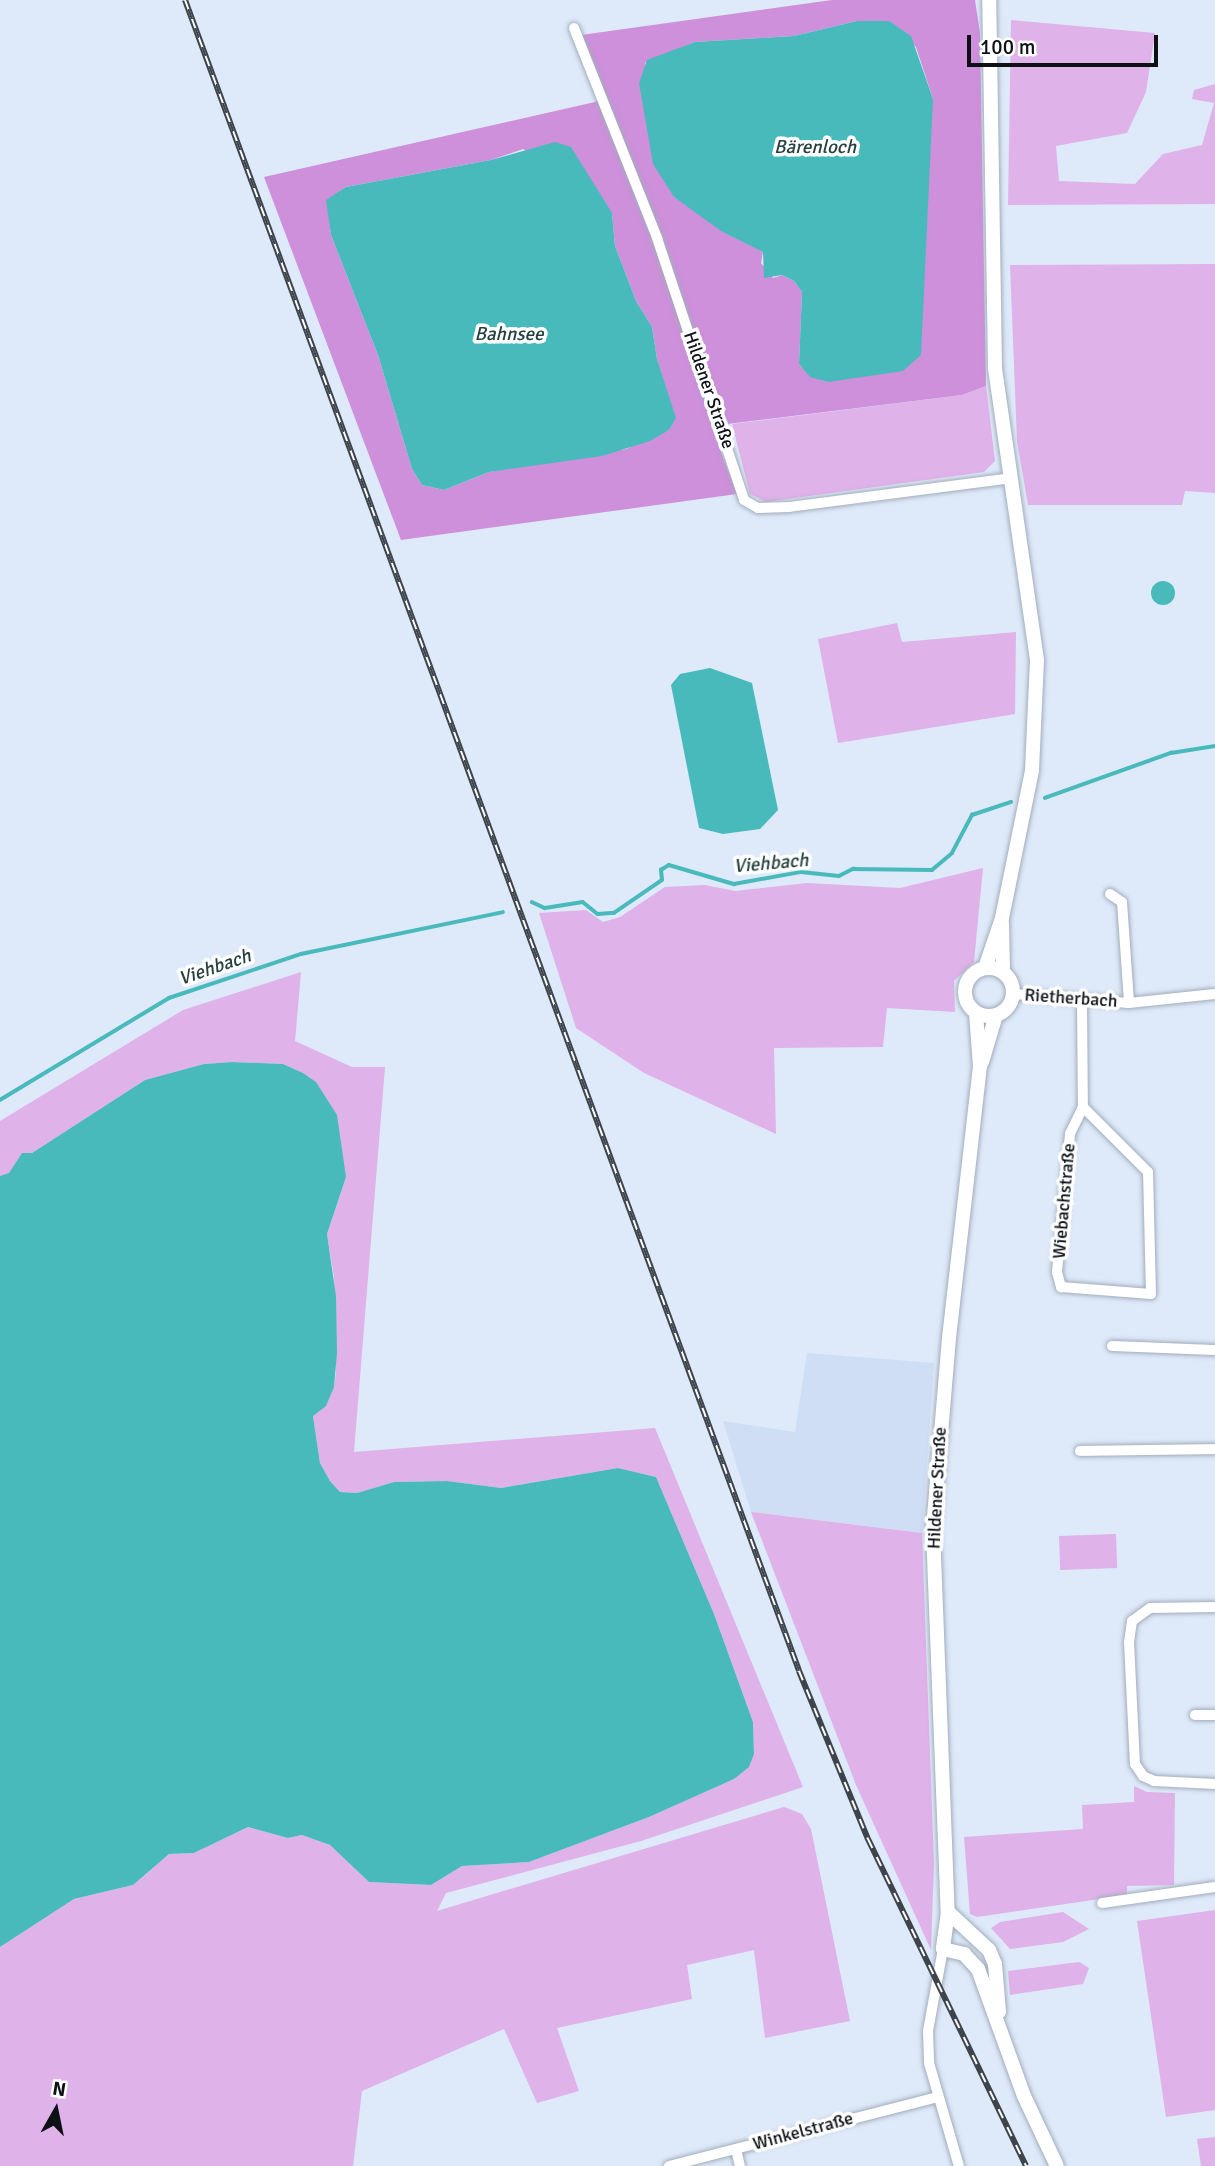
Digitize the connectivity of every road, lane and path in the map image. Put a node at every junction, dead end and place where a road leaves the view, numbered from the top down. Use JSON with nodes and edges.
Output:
{"nodes":[{"id":1,"x":989,"y":0,"type":"edge"},
{"id":2,"x":574,"y":29,"type":"dead end"},
{"id":3,"x":1010,"y":478,"type":"junction"},
{"id":4,"x":1110,"y":894,"type":"dead end"},
{"id":5,"x":1002,"y":918,"type":"junction"},
{"id":6,"x":985,"y":968,"type":"junction"},
{"id":7,"x":1003,"y":971,"type":"junction"},
{"id":8,"x":1014,"y":994,"type":"junction"},
{"id":9,"x":1215,"y":995,"type":"edge"},
{"id":10,"x":1082,"y":1002,"type":"junction"},
{"id":11,"x":1129,"y":1003,"type":"junction"},
{"id":12,"x":976,"y":1013,"type":"junction"},
{"id":13,"x":996,"y":1015,"type":"junction"},
{"id":14,"x":980,"y":1066,"type":"junction"},
{"id":15,"x":1083,"y":1107,"type":"junction"},
{"id":16,"x":1112,"y":1346,"type":"dead end"},
{"id":17,"x":1215,"y":1350,"type":"edge"},
{"id":18,"x":1215,"y":1449,"type":"edge"},
{"id":19,"x":1080,"y":1451,"type":"dead end"},
{"id":20,"x":1215,"y":1607,"type":"edge"},
{"id":21,"x":1195,"y":1715,"type":"dead end"},
{"id":22,"x":1215,"y":1715,"type":"edge"},
{"id":23,"x":1215,"y":1784,"type":"edge"},
{"id":24,"x":1215,"y":1887,"type":"edge"},
{"id":25,"x":1102,"y":1903,"type":"dead end"},
{"id":26,"x":948,"y":1912,"type":"junction"},
{"id":27,"x":943,"y":1949,"type":"junction"},
{"id":28,"x":1001,"y":2034,"type":"junction"},
{"id":29,"x":937,"y":2097,"type":"junction"},
{"id":30,"x":736,"y":2149,"type":"junction"},
{"id":31,"x":669,"y":2166,"type":"edge"},
{"id":32,"x":740,"y":2166,"type":"edge"},
{"id":33,"x":959,"y":2166,"type":"edge"},
{"id":34,"x":1057,"y":2166,"type":"edge"}],
"edges":[{"from":1,"to":3,"type":"main road"},
{"from":2,"to":3,"type":"street","name":"Hildener Straße"},
{"from":3,"to":5,"type":"main road"},
{"from":4,"to":11,"type":"street","name":"Rietherbach"},
{"from":5,"to":6,"type":"main road"},
{"from":5,"to":7,"type":"main road"},
{"from":6,"to":7,"type":"main road"},
{"from":6,"to":12,"type":"main road"},
{"from":7,"to":8,"type":"main road"},
{"from":8,"to":10,"type":"street","name":"Rietherbach"},
{"from":8,"to":13,"type":"main road"},
{"from":9,"to":11,"type":"street","name":"Rietherbach"},
{"from":10,"to":11,"type":"street","name":"Rietherbach"},
{"from":10,"to":15,"type":"street","name":"Wiebachstraße"},
{"from":12,"to":13,"type":"main road"},
{"from":12,"to":14,"type":"main road","name":"Hildener Straße"},
{"from":13,"to":14,"type":"main road","name":"Hildener Straße"},
{"from":14,"to":26,"type":"main road","name":"Hildener Straße"},
{"from":15,"to":15,"type":"street","name":"Wiebachstraße"},
{"from":16,"to":17,"type":"street"},
{"from":18,"to":19,"type":"street"},
{"from":20,"to":23,"type":"street"},
{"from":21,"to":22,"type":"street"},
{"from":24,"to":25,"type":"street"},
{"from":26,"to":27,"type":"main road","name":"Hildener Straße"},
{"from":26,"to":28,"type":"main road"},
{"from":27,"to":28,"type":"main road"},
{"from":27,"to":29,"type":"street"},
{"from":28,"to":34,"type":"main road"},
{"from":29,"to":30,"type":"street","name":"Winkelstraße"},
{"from":29,"to":33,"type":"street"},
{"from":30,"to":31,"type":"street","name":"Winkelstraße"},
{"from":30,"to":32,"type":"street"}]}
